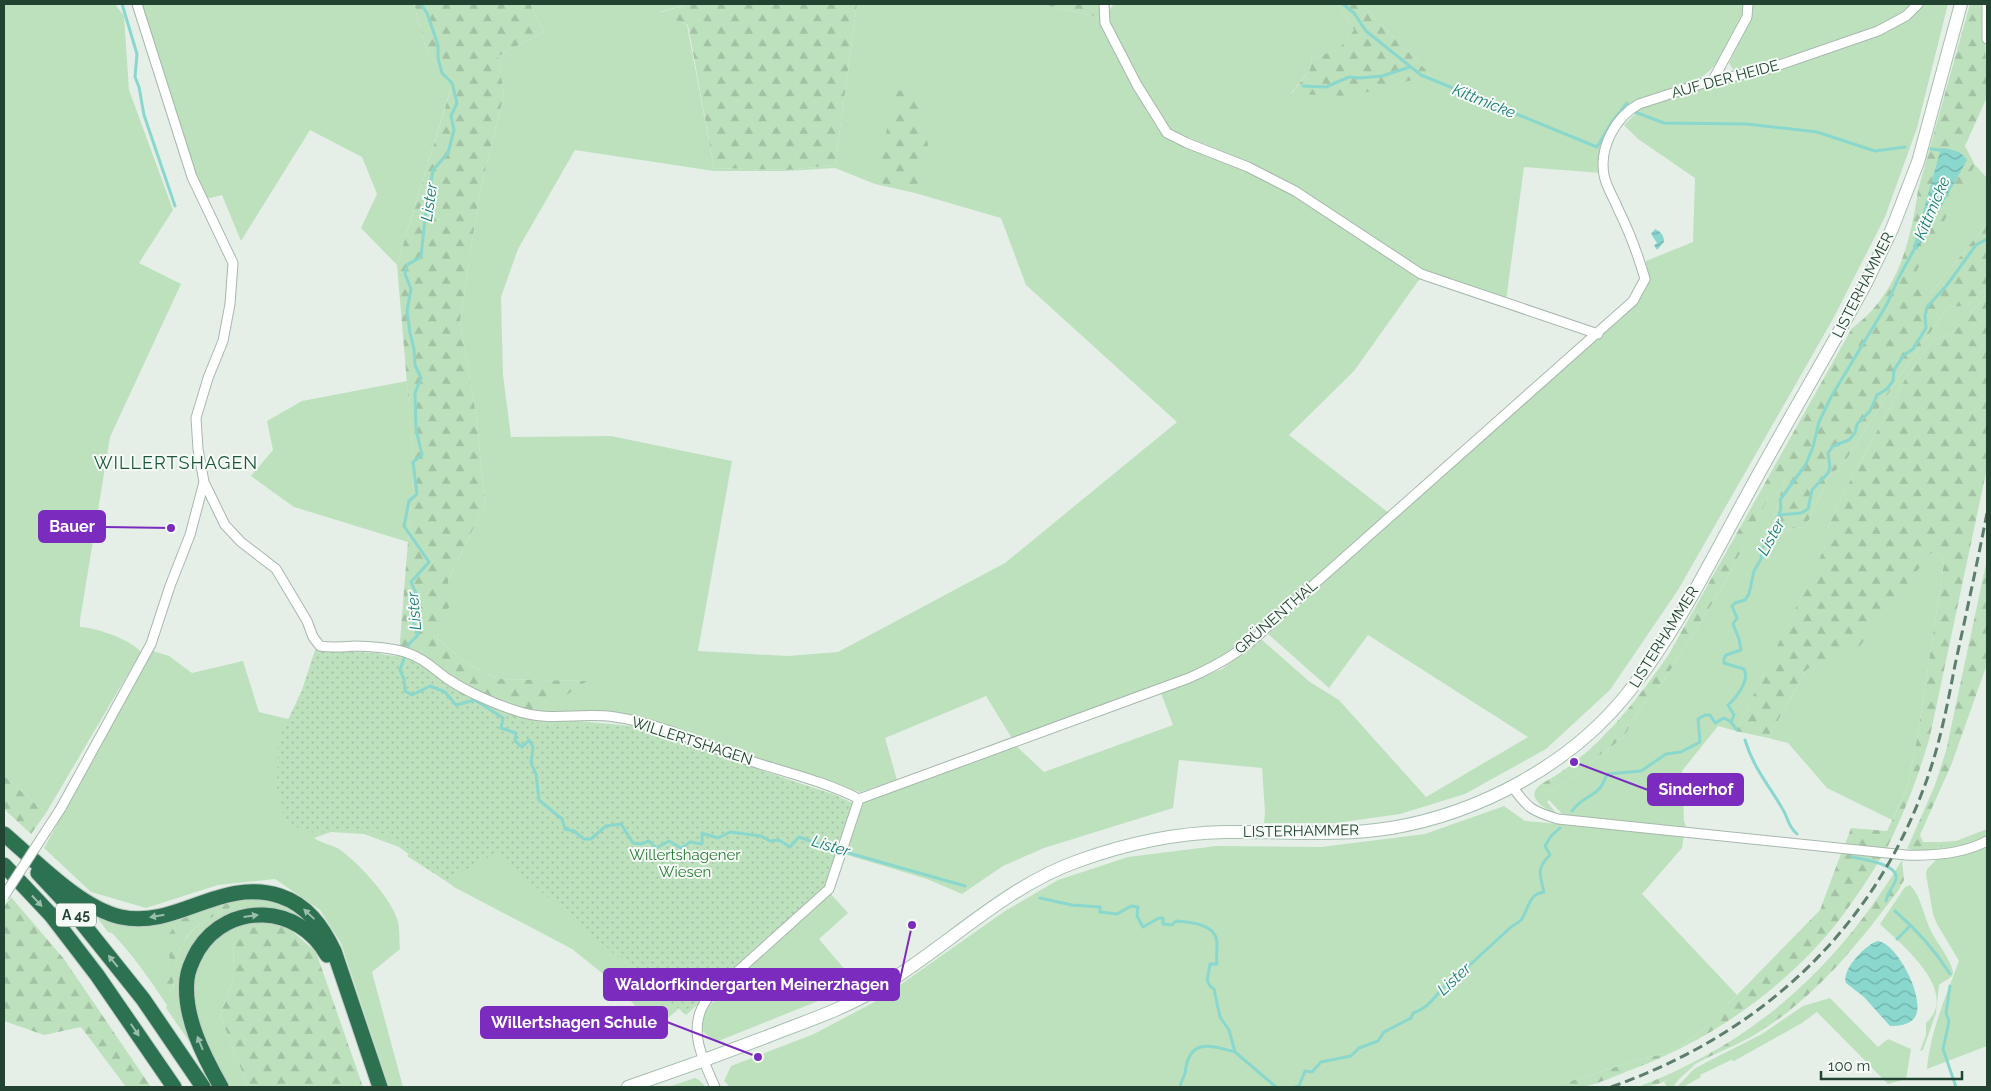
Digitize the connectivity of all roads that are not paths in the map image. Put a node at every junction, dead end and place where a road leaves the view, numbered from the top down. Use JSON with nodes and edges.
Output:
{"nodes":[{"id":1,"x":137,"y":4,"type":"edge"},
{"id":2,"x":1104,"y":4,"type":"edge"},
{"id":3,"x":1748,"y":4,"type":"edge"},
{"id":4,"x":1918,"y":4,"type":"edge"},
{"id":5,"x":1961,"y":4,"type":"edge"},
{"id":6,"x":1987,"y":4,"type":"edge"},
{"id":7,"x":1987,"y":39,"type":"edge"},
{"id":8,"x":1713,"y":80,"type":"junction"},
{"id":9,"x":1598,"y":334,"type":"junction"},
{"id":10,"x":204,"y":482,"type":"junction"},
{"id":11,"x":1512,"y":786,"type":"junction"},
{"id":12,"x":859,"y":799,"type":"junction"},
{"id":13,"x":4,"y":835,"type":"edge"},
{"id":14,"x":1987,"y":840,"type":"edge"},
{"id":15,"x":4,"y":865,"type":"edge"},
{"id":16,"x":4,"y":896,"type":"edge"},
{"id":17,"x":705,"y":1060,"type":"junction"},
{"id":18,"x":174,"y":1087,"type":"edge"},
{"id":19,"x":204,"y":1087,"type":"edge"},
{"id":20,"x":221,"y":1087,"type":"edge"},
{"id":21,"x":372,"y":1087,"type":"edge"},
{"id":22,"x":380,"y":1087,"type":"edge"},
{"id":23,"x":628,"y":1087,"type":"edge"},
{"id":24,"x":715,"y":1087,"type":"edge"}],
"edges":[{"from":1,"to":10,"type":"street"},
{"from":2,"to":9,"type":"street"},
{"from":3,"to":8,"type":"street"},
{"from":4,"to":8,"type":"street","name":"AUF DER HEIDE"},
{"from":5,"to":11,"type":"main road","name":"LISTERHAMMER"},
{"from":6,"to":7,"type":"street"},
{"from":8,"to":9,"type":"street","name":"AUF DER HEIDE"},
{"from":9,"to":12,"type":"street","name":"GRÜNENTHAL"},
{"from":10,"to":12,"type":"street","name":"WILLERTSHAGEN"},
{"from":10,"to":16,"type":"street","bridge":true},
{"from":11,"to":14,"type":"street"},
{"from":11,"to":17,"type":"main road","name":"LISTERHAMMER"},
{"from":12,"to":17,"type":"street"},
{"from":19,"to":13,"type":"highway","number":"A 45","one_way":true},
{"from":22,"to":13,"type":"highway","one_way":true},
{"from":15,"to":18,"type":"highway","number":"A 45","one_way":true},
{"from":17,"to":23,"type":"main road","name":"LISTERHAMMER"},
{"from":17,"to":24,"type":"street"},
{"from":20,"to":21,"type":"highway","one_way":true}]}
